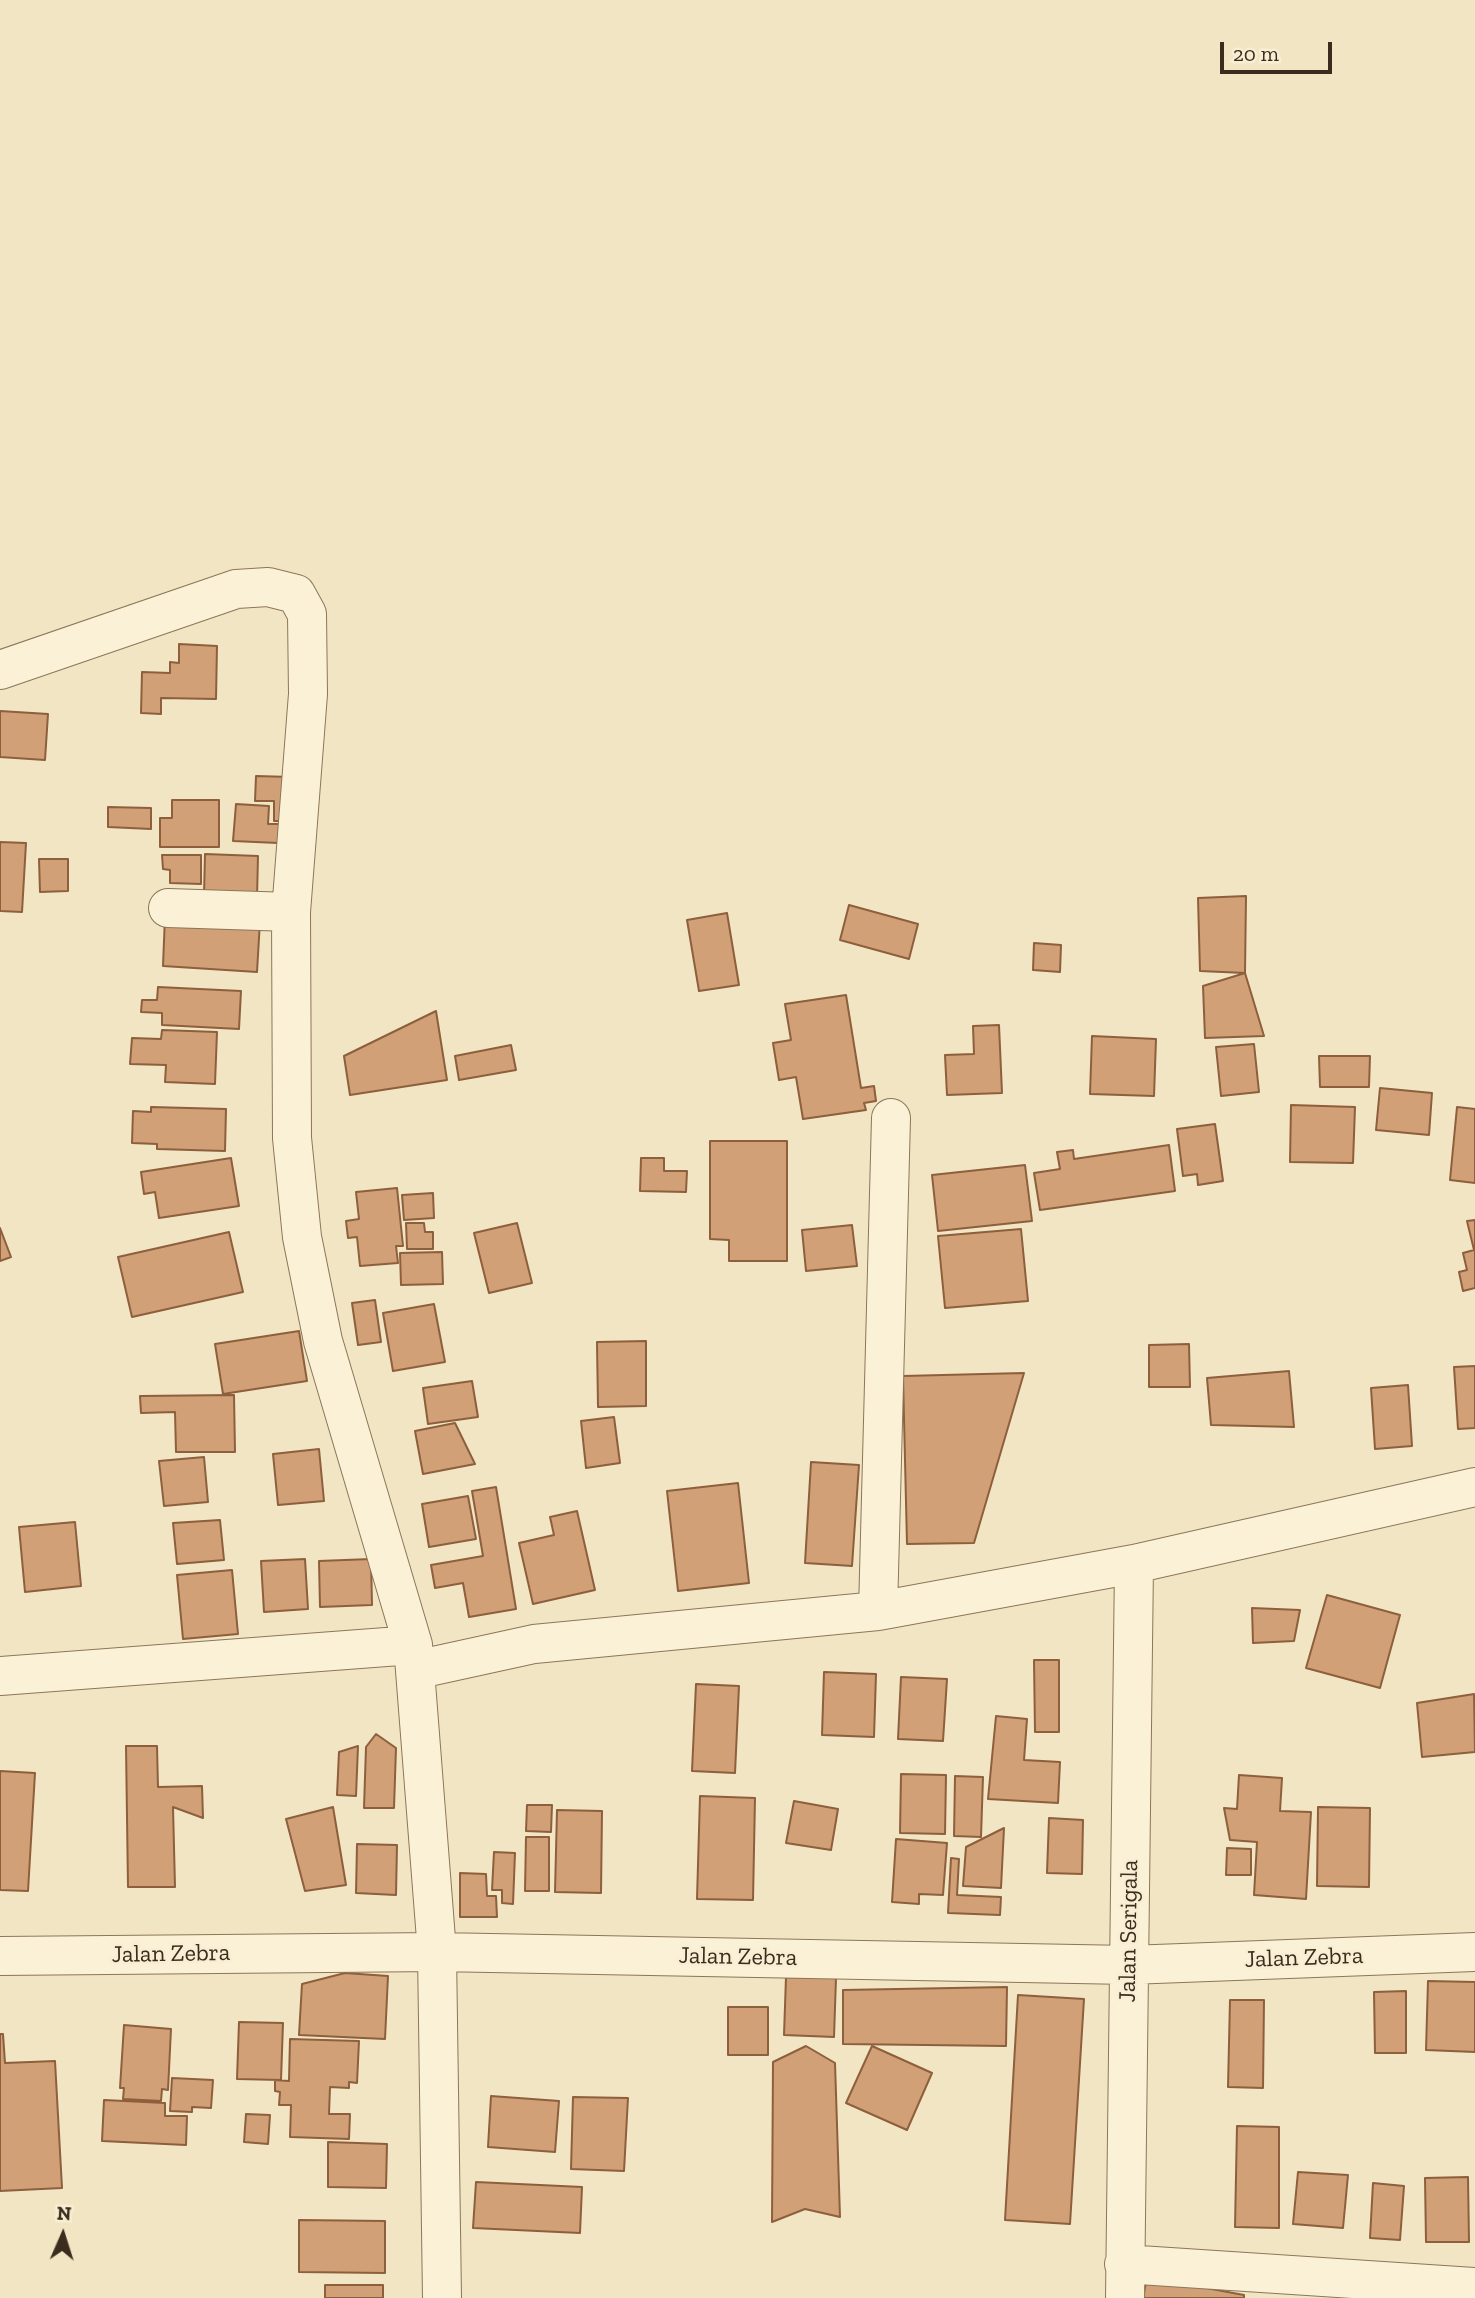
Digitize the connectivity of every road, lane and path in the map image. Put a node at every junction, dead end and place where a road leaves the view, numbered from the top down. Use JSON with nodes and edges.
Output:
{"nodes":[{"id":1,"x":0,"y":670,"type":"edge"},
{"id":2,"x":168,"y":908,"type":"dead end"},
{"id":3,"x":291,"y":912,"type":"junction"},
{"id":4,"x":891,"y":1118,"type":"dead end"},
{"id":5,"x":1475,"y":1487,"type":"edge"},
{"id":6,"x":1135,"y":1564,"type":"junction"},
{"id":7,"x":878,"y":1611,"type":"junction"},
{"id":8,"x":414,"y":1657,"type":"junction"},
{"id":9,"x":0,"y":1676,"type":"edge"},
{"id":10,"x":437,"y":1952,"type":"junction"},
{"id":11,"x":1475,"y":1952,"type":"edge"},
{"id":12,"x":0,"y":1956,"type":"edge"},
{"id":13,"x":1129,"y":1965,"type":"junction"},
{"id":14,"x":1124,"y":2281,"type":"edge"},
{"id":15,"x":1475,"y":2287,"type":"edge"},
{"id":16,"x":442,"y":2298,"type":"edge"}],
"edges":[{"from":1,"to":3,"type":"street"},
{"from":2,"to":3,"type":"street"},
{"from":3,"to":8,"type":"street"},
{"from":4,"to":7,"type":"street"},
{"from":5,"to":6,"type":"street"},
{"from":6,"to":7,"type":"street"},
{"from":6,"to":13,"type":"street","name":"Jalan Serigala"},
{"from":7,"to":8,"type":"street"},
{"from":8,"to":9,"type":"street"},
{"from":8,"to":10,"type":"street"},
{"from":10,"to":12,"type":"street","name":"Jalan Zebra"},
{"from":10,"to":13,"type":"street","name":"Jalan Zebra"},
{"from":10,"to":16,"type":"street"},
{"from":11,"to":13,"type":"street","name":"Jalan Zebra"},
{"from":13,"to":14,"type":"street","name":"Jalan Serigala"},
{"from":14,"to":15,"type":"street"}]}
